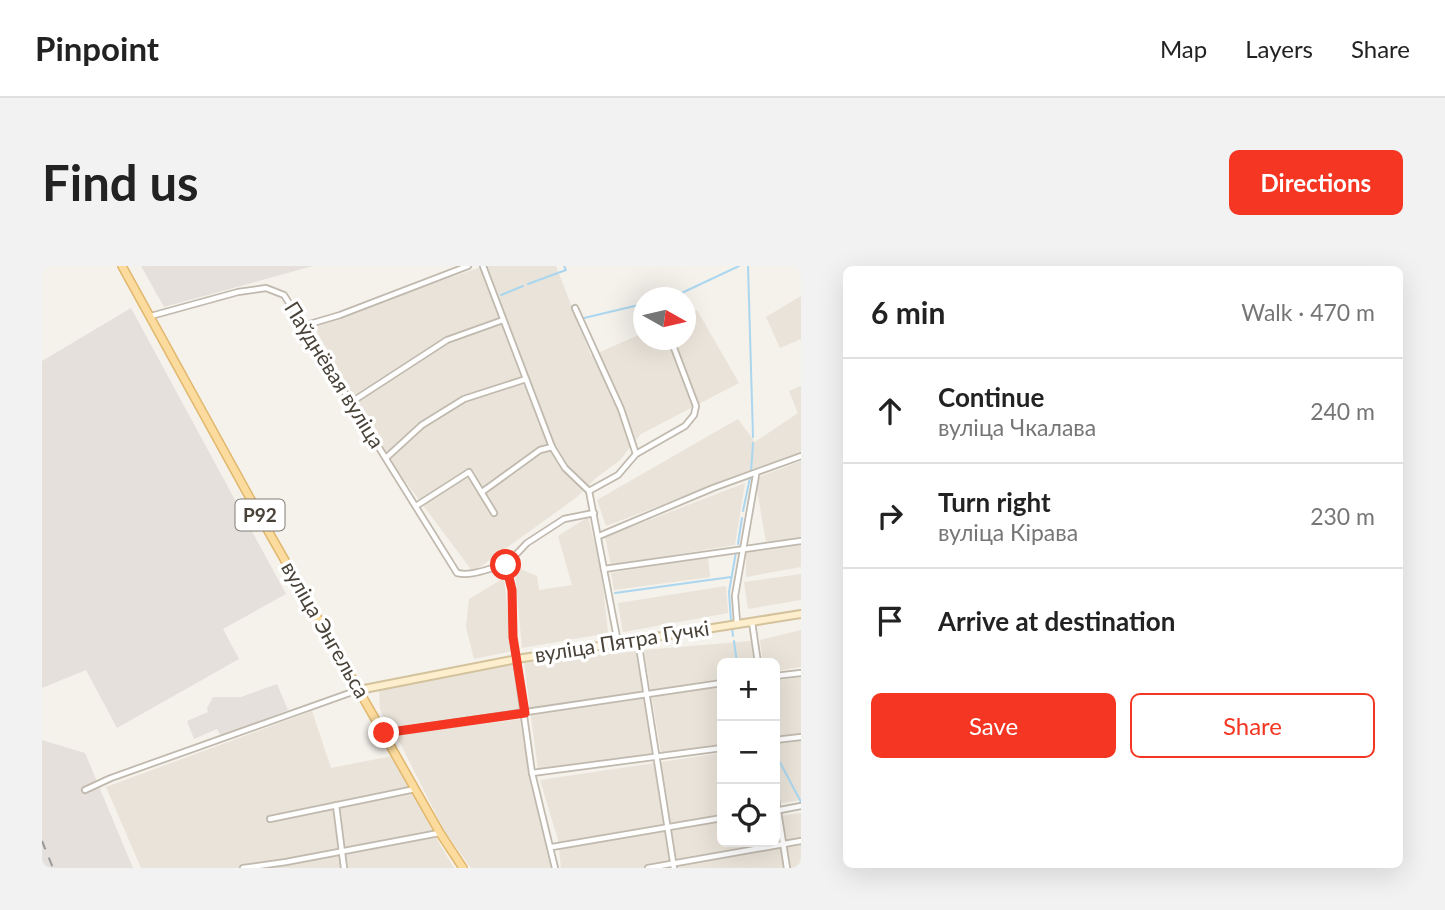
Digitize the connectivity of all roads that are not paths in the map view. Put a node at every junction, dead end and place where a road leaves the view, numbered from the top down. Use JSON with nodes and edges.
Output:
{"nodes":[{"id":1,"x":122,"y":266,"type":"edge"},
{"id":2,"x":468,"y":266,"type":"edge"},
{"id":3,"x":483,"y":268,"type":"edge"},
{"id":4,"x":575,"y":308,"type":"dead end"},
{"id":5,"x":150,"y":316,"type":"junction"},
{"id":6,"x":503,"y":320,"type":"junction"},
{"id":7,"x":303,"y":326,"type":"junction"},
{"id":8,"x":675,"y":350,"type":"edge"},
{"id":9,"x":526,"y":379,"type":"junction"},
{"id":10,"x":350,"y":403,"type":"junction"},
{"id":11,"x":552,"y":447,"type":"junction"},
{"id":12,"x":636,"y":454,"type":"junction"},
{"id":13,"x":801,"y":456,"type":"edge"},
{"id":14,"x":386,"y":458,"type":"junction"},
{"id":15,"x":756,"y":474,"type":"junction"},
{"id":16,"x":589,"y":491,"type":"junction"},
{"id":17,"x":482,"y":492,"type":"junction"},
{"id":18,"x":416,"y":506,"type":"junction"},
{"id":19,"x":494,"y":513,"type":"dead end"},
{"id":20,"x":594,"y":513,"type":"junction"},
{"id":21,"x":599,"y":536,"type":"junction"},
{"id":22,"x":801,"y":541,"type":"edge"},
{"id":23,"x":741,"y":548,"type":"junction"},
{"id":24,"x":506,"y":565,"type":"junction"},
{"id":25,"x":604,"y":569,"type":"junction"},
{"id":26,"x":801,"y":614,"type":"edge"},
{"id":27,"x":752,"y":621,"type":"junction"},
{"id":28,"x":737,"y":624,"type":"junction"},
{"id":29,"x":638,"y":640,"type":"junction"},
{"id":30,"x":618,"y":643,"type":"junction"},
{"id":31,"x":757,"y":658,"type":"edge"},
{"id":32,"x":517,"y":659,"type":"junction"},
{"id":33,"x":801,"y":673,"type":"edge"},
{"id":34,"x":780,"y":675,"type":"edge"},
{"id":35,"x":717,"y":684,"type":"edge"},
{"id":36,"x":359,"y":690,"type":"junction"},
{"id":37,"x":648,"y":693,"type":"junction"},
{"id":38,"x":525,"y":713,"type":"junction"},
{"id":39,"x":384,"y":733,"type":"junction"},
{"id":40,"x":801,"y":737,"type":"edge"},
{"id":41,"x":780,"y":739,"type":"edge"},
{"id":42,"x":717,"y":749,"type":"edge"},
{"id":43,"x":658,"y":757,"type":"junction"},
{"id":44,"x":533,"y":773,"type":"junction"},
{"id":45,"x":415,"y":789,"type":"junction"},
{"id":46,"x":85,"y":790,"type":"dead end"},
{"id":47,"x":336,"y":805,"type":"junction"},
{"id":48,"x":801,"y":806,"type":"edge"},
{"id":49,"x":780,"y":809,"type":"edge"},
{"id":50,"x":270,"y":819,"type":"dead end"},
{"id":51,"x":717,"y":819,"type":"edge"},
{"id":52,"x":668,"y":826,"type":"junction"},
{"id":53,"x":780,"y":830,"type":"edge"},
{"id":54,"x":440,"y":833,"type":"junction"},
{"id":55,"x":801,"y":841,"type":"edge"},
{"id":56,"x":783,"y":845,"type":"junction"},
{"id":57,"x":552,"y":847,"type":"junction"},
{"id":58,"x":341,"y":852,"type":"junction"},
{"id":59,"x":673,"y":866,"type":"edge"},
{"id":60,"x":243,"y":868,"type":"edge"},
{"id":61,"x":344,"y":868,"type":"edge"},
{"id":62,"x":463,"y":868,"type":"edge"},
{"id":63,"x":555,"y":868,"type":"edge"},
{"id":64,"x":648,"y":868,"type":"edge"},
{"id":65,"x":788,"y":868,"type":"edge"}],
"edges":[{"from":1,"to":5,"type":"main road","number":"Р92"},
{"from":2,"to":7,"type":"street"},
{"from":3,"to":6,"type":"street"},
{"from":4,"to":12,"type":"street"},
{"from":5,"to":7,"type":"street","name":"Паўднёвая вуліца"},
{"from":5,"to":36,"type":"main road","name":"вуліца Энгельса","number":"Р92"},
{"from":6,"to":9,"type":"street"},
{"from":6,"to":10,"type":"street"},
{"from":7,"to":10,"type":"street","name":"Паўднёвая вуліца"},
{"from":8,"to":12,"type":"street"},
{"from":9,"to":11,"type":"street"},
{"from":9,"to":14,"type":"street"},
{"from":10,"to":14,"type":"street","name":"Паўднёвая вуліца"},
{"from":11,"to":16,"type":"street"},
{"from":11,"to":17,"type":"street"},
{"from":12,"to":16,"type":"street"},
{"from":13,"to":15,"type":"street"},
{"from":14,"to":18,"type":"street","name":"Паўднёвая вуліца"},
{"from":15,"to":21,"type":"street"},
{"from":15,"to":23,"type":"street"},
{"from":16,"to":20,"type":"street"},
{"from":17,"to":18,"type":"street"},
{"from":17,"to":19,"type":"street"},
{"from":18,"to":24,"type":"street","name":"Паўднёвая вуліца"},
{"from":20,"to":21,"type":"street"},
{"from":20,"to":24,"type":"street"},
{"from":21,"to":25,"type":"street"},
{"from":22,"to":23,"type":"street"},
{"from":23,"to":25,"type":"street"},
{"from":23,"to":28,"type":"street"},
{"from":24,"to":32,"type":"street"},
{"from":25,"to":30,"type":"street"},
{"from":26,"to":27,"type":"street","name":"вуліца Пятра Гучкі"},
{"from":27,"to":28,"type":"street","name":"вуліца Пятра Гучкі"},
{"from":27,"to":31,"type":"street"},
{"from":28,"to":29,"type":"street","name":"вуліца Пятра Гучкі"},
{"from":29,"to":30,"type":"street","name":"вуліца Пятра Гучкі"},
{"from":29,"to":37,"type":"street"},
{"from":30,"to":32,"type":"street","name":"вуліца Пятра Гучкі"},
{"from":32,"to":36,"type":"street","name":"вуліца Пятра Гучкі"},
{"from":32,"to":38,"type":"street"},
{"from":33,"to":34,"type":"street"},
{"from":35,"to":37,"type":"street"},
{"from":36,"to":39,"type":"main road","name":"вуліца Энгельса","number":"Р92"},
{"from":36,"to":46,"type":"street","name":"вуліца Пятра Гучкі"},
{"from":37,"to":38,"type":"street"},
{"from":37,"to":43,"type":"street"},
{"from":38,"to":39,"type":"street"},
{"from":38,"to":44,"type":"street"},
{"from":39,"to":45,"type":"main road","name":"вуліца Энгельса","number":"Р92"},
{"from":40,"to":41,"type":"street"},
{"from":42,"to":43,"type":"street"},
{"from":43,"to":44,"type":"street"},
{"from":43,"to":52,"type":"street"},
{"from":44,"to":57,"type":"street"},
{"from":45,"to":47,"type":"street"},
{"from":45,"to":54,"type":"main road","name":"вуліца Энгельса","number":"Р92"},
{"from":47,"to":50,"type":"street"},
{"from":47,"to":58,"type":"street"},
{"from":48,"to":49,"type":"street"},
{"from":51,"to":52,"type":"street"},
{"from":52,"to":57,"type":"street"},
{"from":52,"to":59,"type":"street"},
{"from":53,"to":56,"type":"street"},
{"from":54,"to":58,"type":"street"},
{"from":54,"to":62,"type":"main road","name":"вуліца Энгельса","number":"Р92"},
{"from":55,"to":56,"type":"street"},
{"from":56,"to":59,"type":"street"},
{"from":56,"to":65,"type":"street"},
{"from":57,"to":63,"type":"street"},
{"from":58,"to":60,"type":"street"},
{"from":58,"to":61,"type":"street"},
{"from":59,"to":64,"type":"street"}]}
